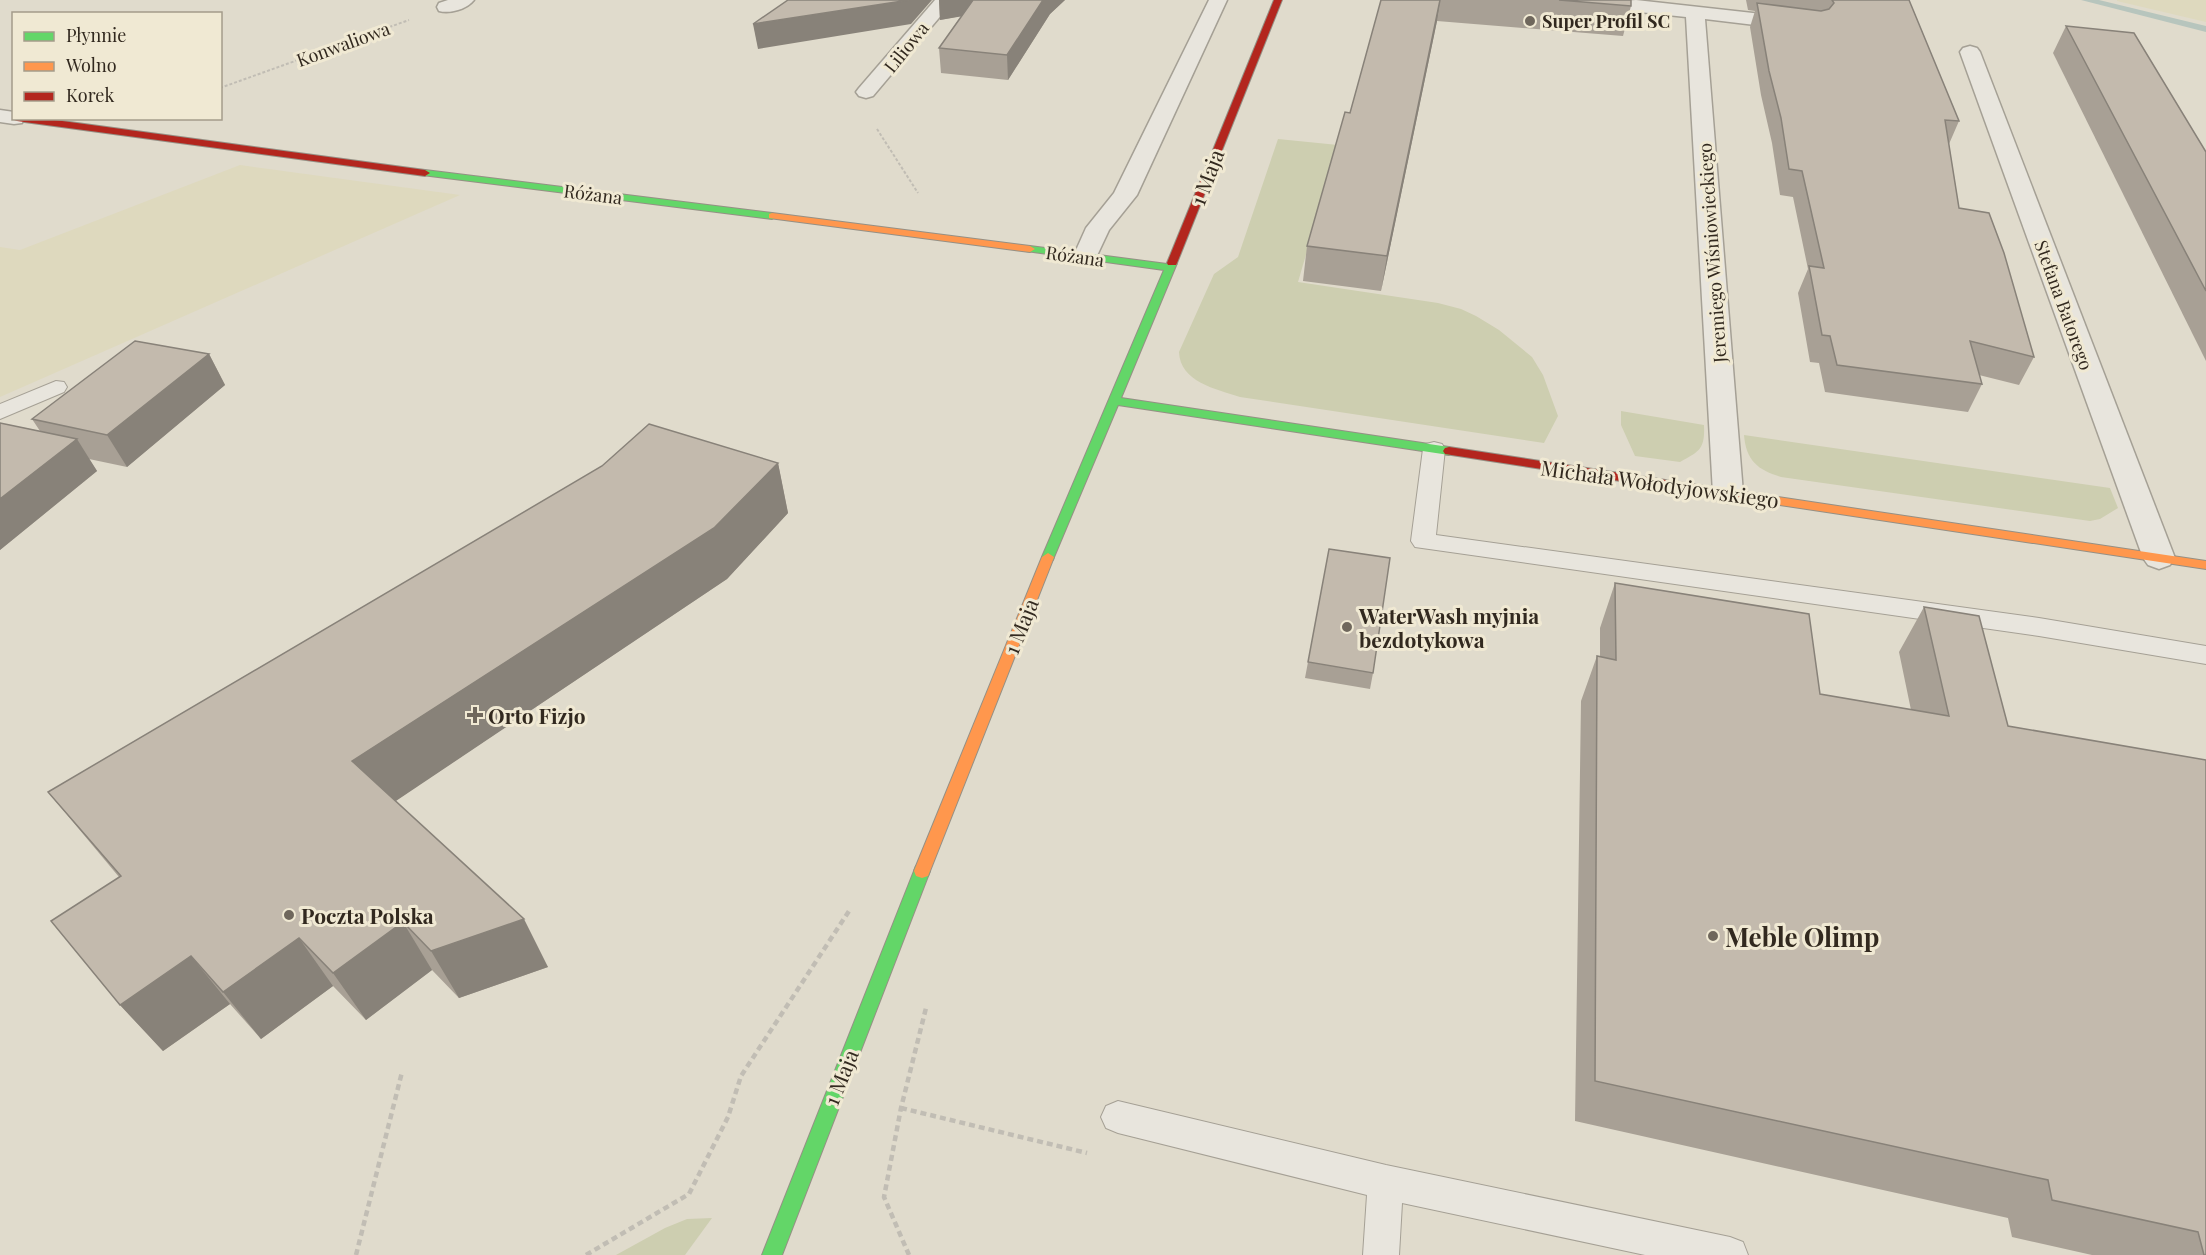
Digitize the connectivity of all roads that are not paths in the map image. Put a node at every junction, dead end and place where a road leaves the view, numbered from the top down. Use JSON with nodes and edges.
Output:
{"nodes":[{"id":1,"x":465,"y":0,"type":"edge"},
{"id":2,"x":945,"y":0,"type":"edge"},
{"id":3,"x":1218,"y":0,"type":"edge"},
{"id":4,"x":1278,"y":0,"type":"edge"},
{"id":5,"x":1630,"y":5,"type":"edge"},
{"id":6,"x":446,"y":7,"type":"road end"},
{"id":7,"x":1695,"y":13,"type":"junction"},
{"id":8,"x":1813,"y":26,"type":"edge"},
{"id":9,"x":1970,"y":52,"type":"dead end"},
{"id":10,"x":866,"y":92,"type":"road end"},
{"id":11,"x":30,"y":120,"type":"edge"},
{"id":12,"x":1085,"y":257,"type":"junction"},
{"id":13,"x":1168,"y":267,"type":"junction"},
{"id":14,"x":56,"y":387,"type":"dead end"},
{"id":15,"x":1115,"y":401,"type":"junction"},
{"id":16,"x":0,"y":412,"type":"edge"},
{"id":17,"x":1434,"y":449,"type":"junction"},
{"id":18,"x":1728,"y":493,"type":"junction"},
{"id":19,"x":2159,"y":558,"type":"junction"},
{"id":20,"x":2206,"y":565,"type":"edge"},
{"id":21,"x":2206,"y":656,"type":"edge"},
{"id":22,"x":1118,"y":1117,"type":"road end"},
{"id":23,"x":1386,"y":1182,"type":"junction"},
{"id":24,"x":772,"y":1255,"type":"edge"},
{"id":25,"x":1381,"y":1255,"type":"edge"},
{"id":26,"x":1730,"y":1255,"type":"edge"}],
"edges":[{"from":1,"to":6,"type":"street"},
{"from":2,"to":10,"type":"street","name":"Liliowa"},
{"from":3,"to":12,"type":"street"},
{"from":4,"to":13,"type":"street","name":"1 Maja"},
{"from":5,"to":7,"type":"street"},
{"from":7,"to":8,"type":"street"},
{"from":7,"to":18,"type":"street","name":"Jeremiego Wiśniowieckiego"},
{"from":9,"to":19,"type":"street","name":"Stefana Batorego"},
{"from":11,"to":12,"type":"street","name":"Różana"},
{"from":12,"to":13,"type":"street","name":"Różana"},
{"from":13,"to":15,"type":"street","name":"1 Maja"},
{"from":14,"to":16,"type":"lane"},
{"from":15,"to":17,"type":"street","name":"Michała Wołodyjowskiego"},
{"from":15,"to":24,"type":"street","name":"1 Maja"},
{"from":17,"to":18,"type":"street","name":"Michała Wołodyjowskiego"},
{"from":17,"to":21,"type":"lane"},
{"from":18,"to":19,"type":"street","name":"Michała Wołodyjowskiego"},
{"from":19,"to":20,"type":"street","name":"Michała Wołodyjowskiego"},
{"from":22,"to":23,"type":"lane"},
{"from":23,"to":25,"type":"lane"},
{"from":23,"to":26,"type":"lane"}]}
